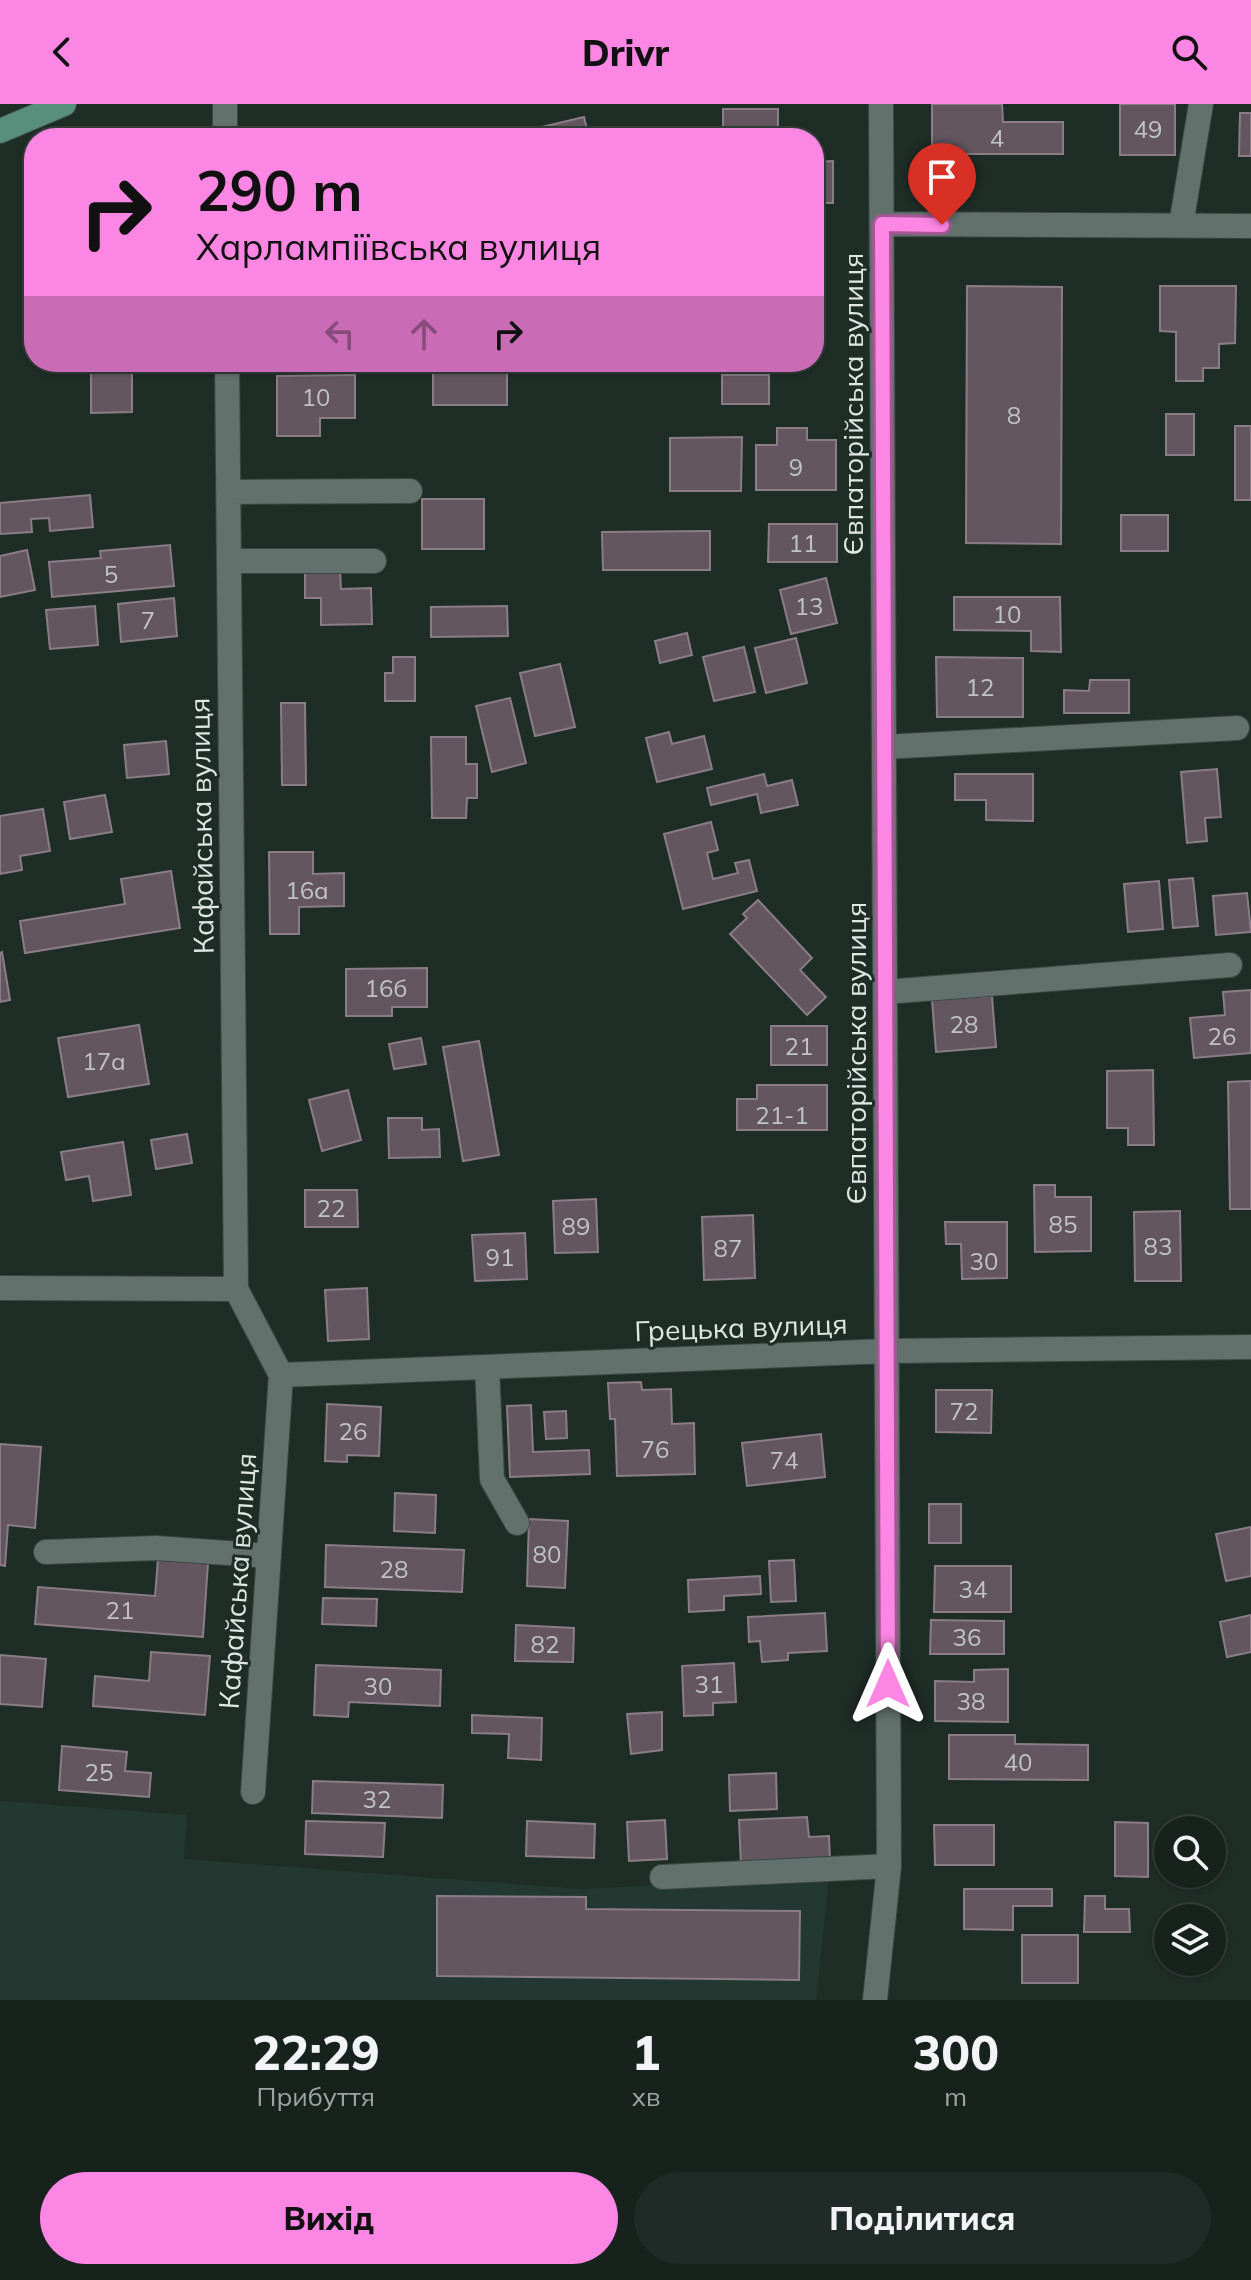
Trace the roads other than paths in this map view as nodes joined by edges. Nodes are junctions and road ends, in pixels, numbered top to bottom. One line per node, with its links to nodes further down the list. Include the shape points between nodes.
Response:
1 (64, 104): 6 (main road)
2 (225, 104): 5 (street)
3 (881, 104): 7 (street, Євпаторійська вулиця)
4 (1201, 104): 8 (street)
5 (225, 128)
6 (0, 131)
7 (882, 224): 8 (street); 16 (street, Євпаторійська вулиця)
8 (1181, 225): 9 (street)
9 (1251, 226)
10 (227, 372): 12 (street, Кафайська вулиця)
11 (410, 491): 12 (street)
12 (229, 492): 13 (street, Кафайська вулиця)
13 (229, 561): 14 (street); 20 (street, Кафайська вулиця)
14 (374, 561)
15 (1237, 728): 16 (street)
16 (884, 747): 18 (street, Євпаторійська вулиця)
17 (1230, 965): 18 (street)
18 (885, 992): 22 (street, Євпаторійська вулиця)
19 (0, 1288): 20 (street)
20 (236, 1289): 24 (street)
21 (1251, 1347): 22 (street, Грецька вулиця)
22 (887, 1351): 23 (street, Грецька вулиця); 29 (street, Євпаторійська вулиця)
23 (487, 1367): 24 (street, Грецька вулиця); 25 (street, via 492,1479)
24 (281, 1375): 27 (street, Кафайська вулиця)
25 (517, 1523)
26 (46, 1552): 27 (street, via 156,1548)
27 (269, 1556): 28 (street, Кафайська вулиця)
28 (253, 1792)
29 (889, 1866): 30 (street); 31 (street, Євпаторійська вулиця)
30 (662, 1877)
31 (875, 2000)

